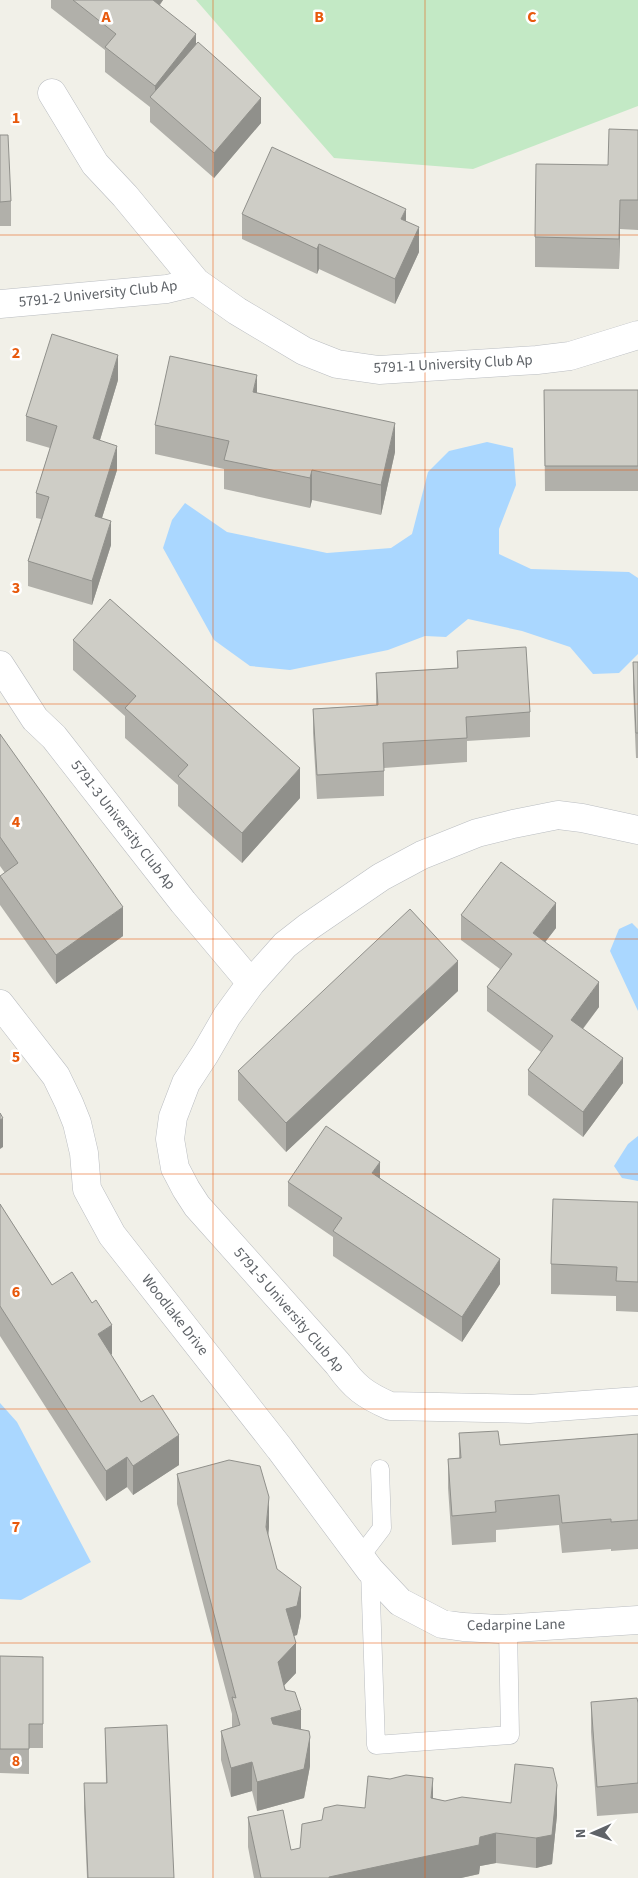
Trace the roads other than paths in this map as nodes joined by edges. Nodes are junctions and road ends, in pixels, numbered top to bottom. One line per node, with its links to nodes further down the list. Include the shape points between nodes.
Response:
1 (52, 94): 2 (street, 5791-1 University Club Ap, via 95,164)
2 (196, 282): 3 (street, 5791-2 University Club Ap, via 167,289); 4 (street, 5791-1 University Club Ap, via 304,352 336,364 379,370 570,356)
3 (0, 304)
4 (638, 336)
5 (0, 665): 7 (street, 5791-3 University Club Ap, via 35,719 54,737)
6 (638, 830): 7 (street, 5791-5 University Club Ap, via 558,816 477,833 381,876 286,945)
7 (251, 983): 9 (street, 5791-5 University Club Ap, via 186,1083 173,1117 170,1139 175,1168 197,1206 350,1381 371,1398 390,1406 530,1408)
8 (0, 1004): 11 (street, Woodlake Drive, via 56,1076 70,1103 84,1153 88,1188 112,1235)
9 (638, 1401)
10 (380, 1469): 11 (lane, via 382,1528)
11 (365, 1563): 12 (street, Woodlake Drive); 14 (lane, via 376,1744 510,1735)
12 (400, 1602): 14 (street, Cedarpine Lane, via 442,1624)
13 (638, 1620): 14 (street, Cedarpine Lane)
14 (508, 1628)

